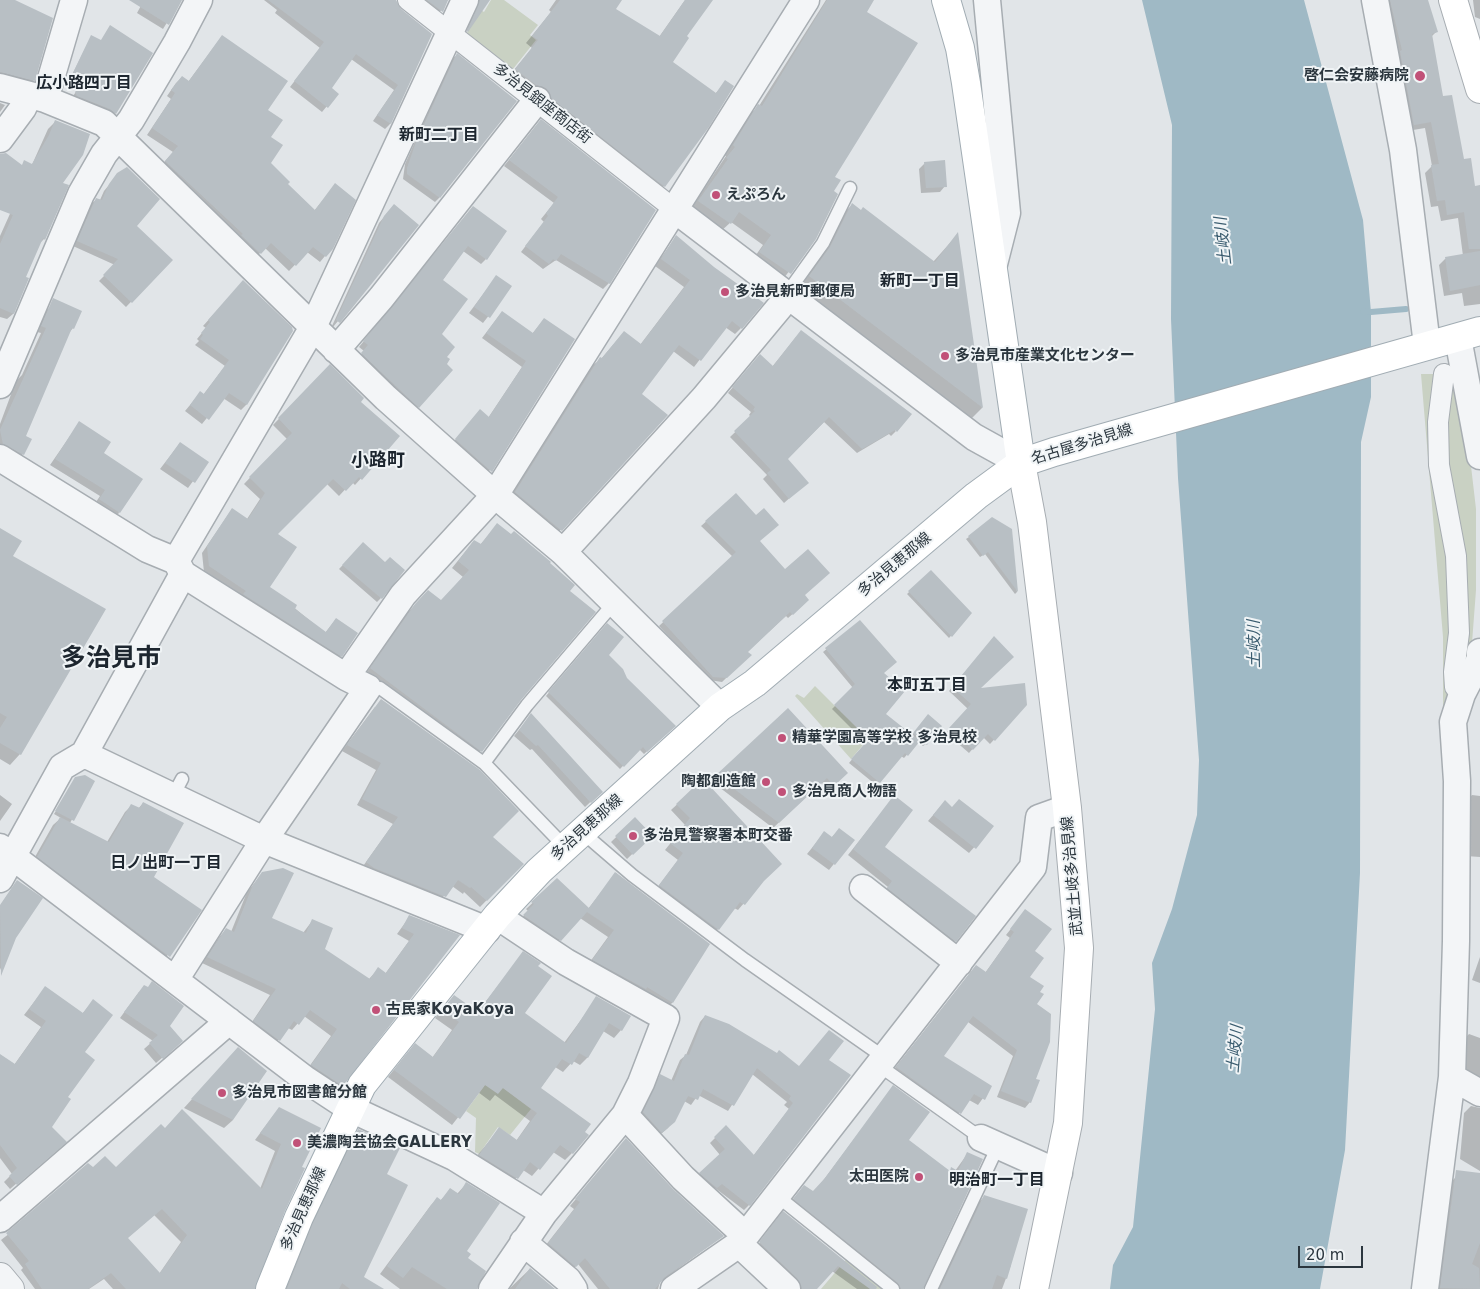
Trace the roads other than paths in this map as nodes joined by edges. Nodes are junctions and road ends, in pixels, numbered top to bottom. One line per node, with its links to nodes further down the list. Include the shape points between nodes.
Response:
1 (74, 0): 13 (street)
2 (199, 0): 15 (street, via 132,120)
3 (408, 0): 10 (street, 多治見銀座商店街)
4 (465, 0): 10 (street)
5 (806, 0): 18 (street)
6 (946, 0): 19 (main road, 名古屋多治見線, via 960,48)
7 (988, 0): 19 (street, via 1007,213)
8 (1375, 0): 23 (street, via 1403,150)
9 (1453, 0): 12 (main road)
10 (451, 33): 14 (street, 多治見銀座商店街); 21 (street)
11 (0, 87): 13 (street)
12 (1480, 89)
13 (37, 97): 15 (street, via 104,123); 16 (street, via 23,108)
14 (537, 100): 18 (street, 多治見銀座商店街); 24 (street)
15 (118, 136): 21 (street); 26 (street, via 81,194)
16 (0, 138)
17 (850, 188): 20 (lane, via 824,243)
18 (674, 209): 20 (street); 30 (street)
19 (994, 264): 29 (main road, 名古屋多治見線)
20 (786, 296): 29 (street, via 974,437); 31 (street, via 704,398)
21 (313, 327): 24 (street); 32 (street)
22 (1469, 334): 23 (main road, 名古屋多治見線); 27 (street)
23 (1427, 345): 29 (main road, 名古屋多治見線)
24 (336, 350): 30 (street)
25 (1444, 374): 36 (street, via 1438,422 1439,465 1456,556 1459,633 1454,672 1455,687)
26 (0, 385)
27 (1480, 456)
28 (0, 458): 32 (street)
29 (1020, 463): 37 (main road, 多治見恵那線, via 976,496 755,683); 41 (main road, 武並土岐多治見線, via 1032,522)
30 (495, 496): 31 (street); 35 (street, via 403,596)
31 (563, 552): 33 (street)
32 (180, 568): 35 (street, via 265,634); 38 (street)
33 (614, 603): 37 (street); 39 (lane, via 527,705)
34 (1480, 652): 36 (street)
35 (357, 682): 39 (lane, via 380,688); 42 (street)
36 (1462, 694): 40 (street, via 1453,722)
37 (720, 707): 43 (main road, 多治見恵那線)
38 (84, 754): 42 (street, via 178,788); 44 (street, via 62,767)
39 (484, 763): 43 (lane)
40 (1468, 783): 52 (street, via 1456,941)
41 (1067, 808): 48 (street, via 1040,818 1033,867); 57 (main road, 武並土岐多治見線, via 1079,948 1068,1123)
42 (264, 840): 47 (street); 49 (street)
43 (574, 840): 47 (main road, 多治見恵那線, via 539,871); 51 (lane, via 632,876)
44 (7, 852): 45 (street); 49 (street)
45 (0, 879)
46 (863, 888): 48 (street)
47 (492, 923): 54 (main road, 多治見恵那線, via 362,1085); 55 (street, via 666,1018)
48 (959, 963): 51 (street)
49 (175, 980): 50 (street)
50 (229, 1021): 54 (street); 60 (street)
51 (885, 1058): 56 (lane, via 884,1069); 58 (street)
52 (1452, 1077): 53 (street); 73 (street)
53 (1480, 1093)
54 (349, 1108): 59 (street, via 454,1157); 65 (main road, 多治見恵那線)
55 (625, 1115): 59 (street); 61 (street)
56 (990, 1141): 57 (street); 71 (lane)
57 (1059, 1173): 72 (main road, 武並土岐多治見線)
58 (776, 1194): 61 (street); 70 (lane)
59 (544, 1213): 62 (street)
60 (0, 1219)
61 (742, 1239): 68 (street); 69 (street)
62 (523, 1242): 66 (street); 67 (street, via 568,1280)
63 (0, 1277): 64 (street)
64 (10, 1289)
65 (270, 1289)
66 (492, 1289)
67 (574, 1289)
68 (674, 1289)
69 (787, 1289)
70 (894, 1289)
71 (931, 1289)
72 (1034, 1289)
73 (1424, 1289)

